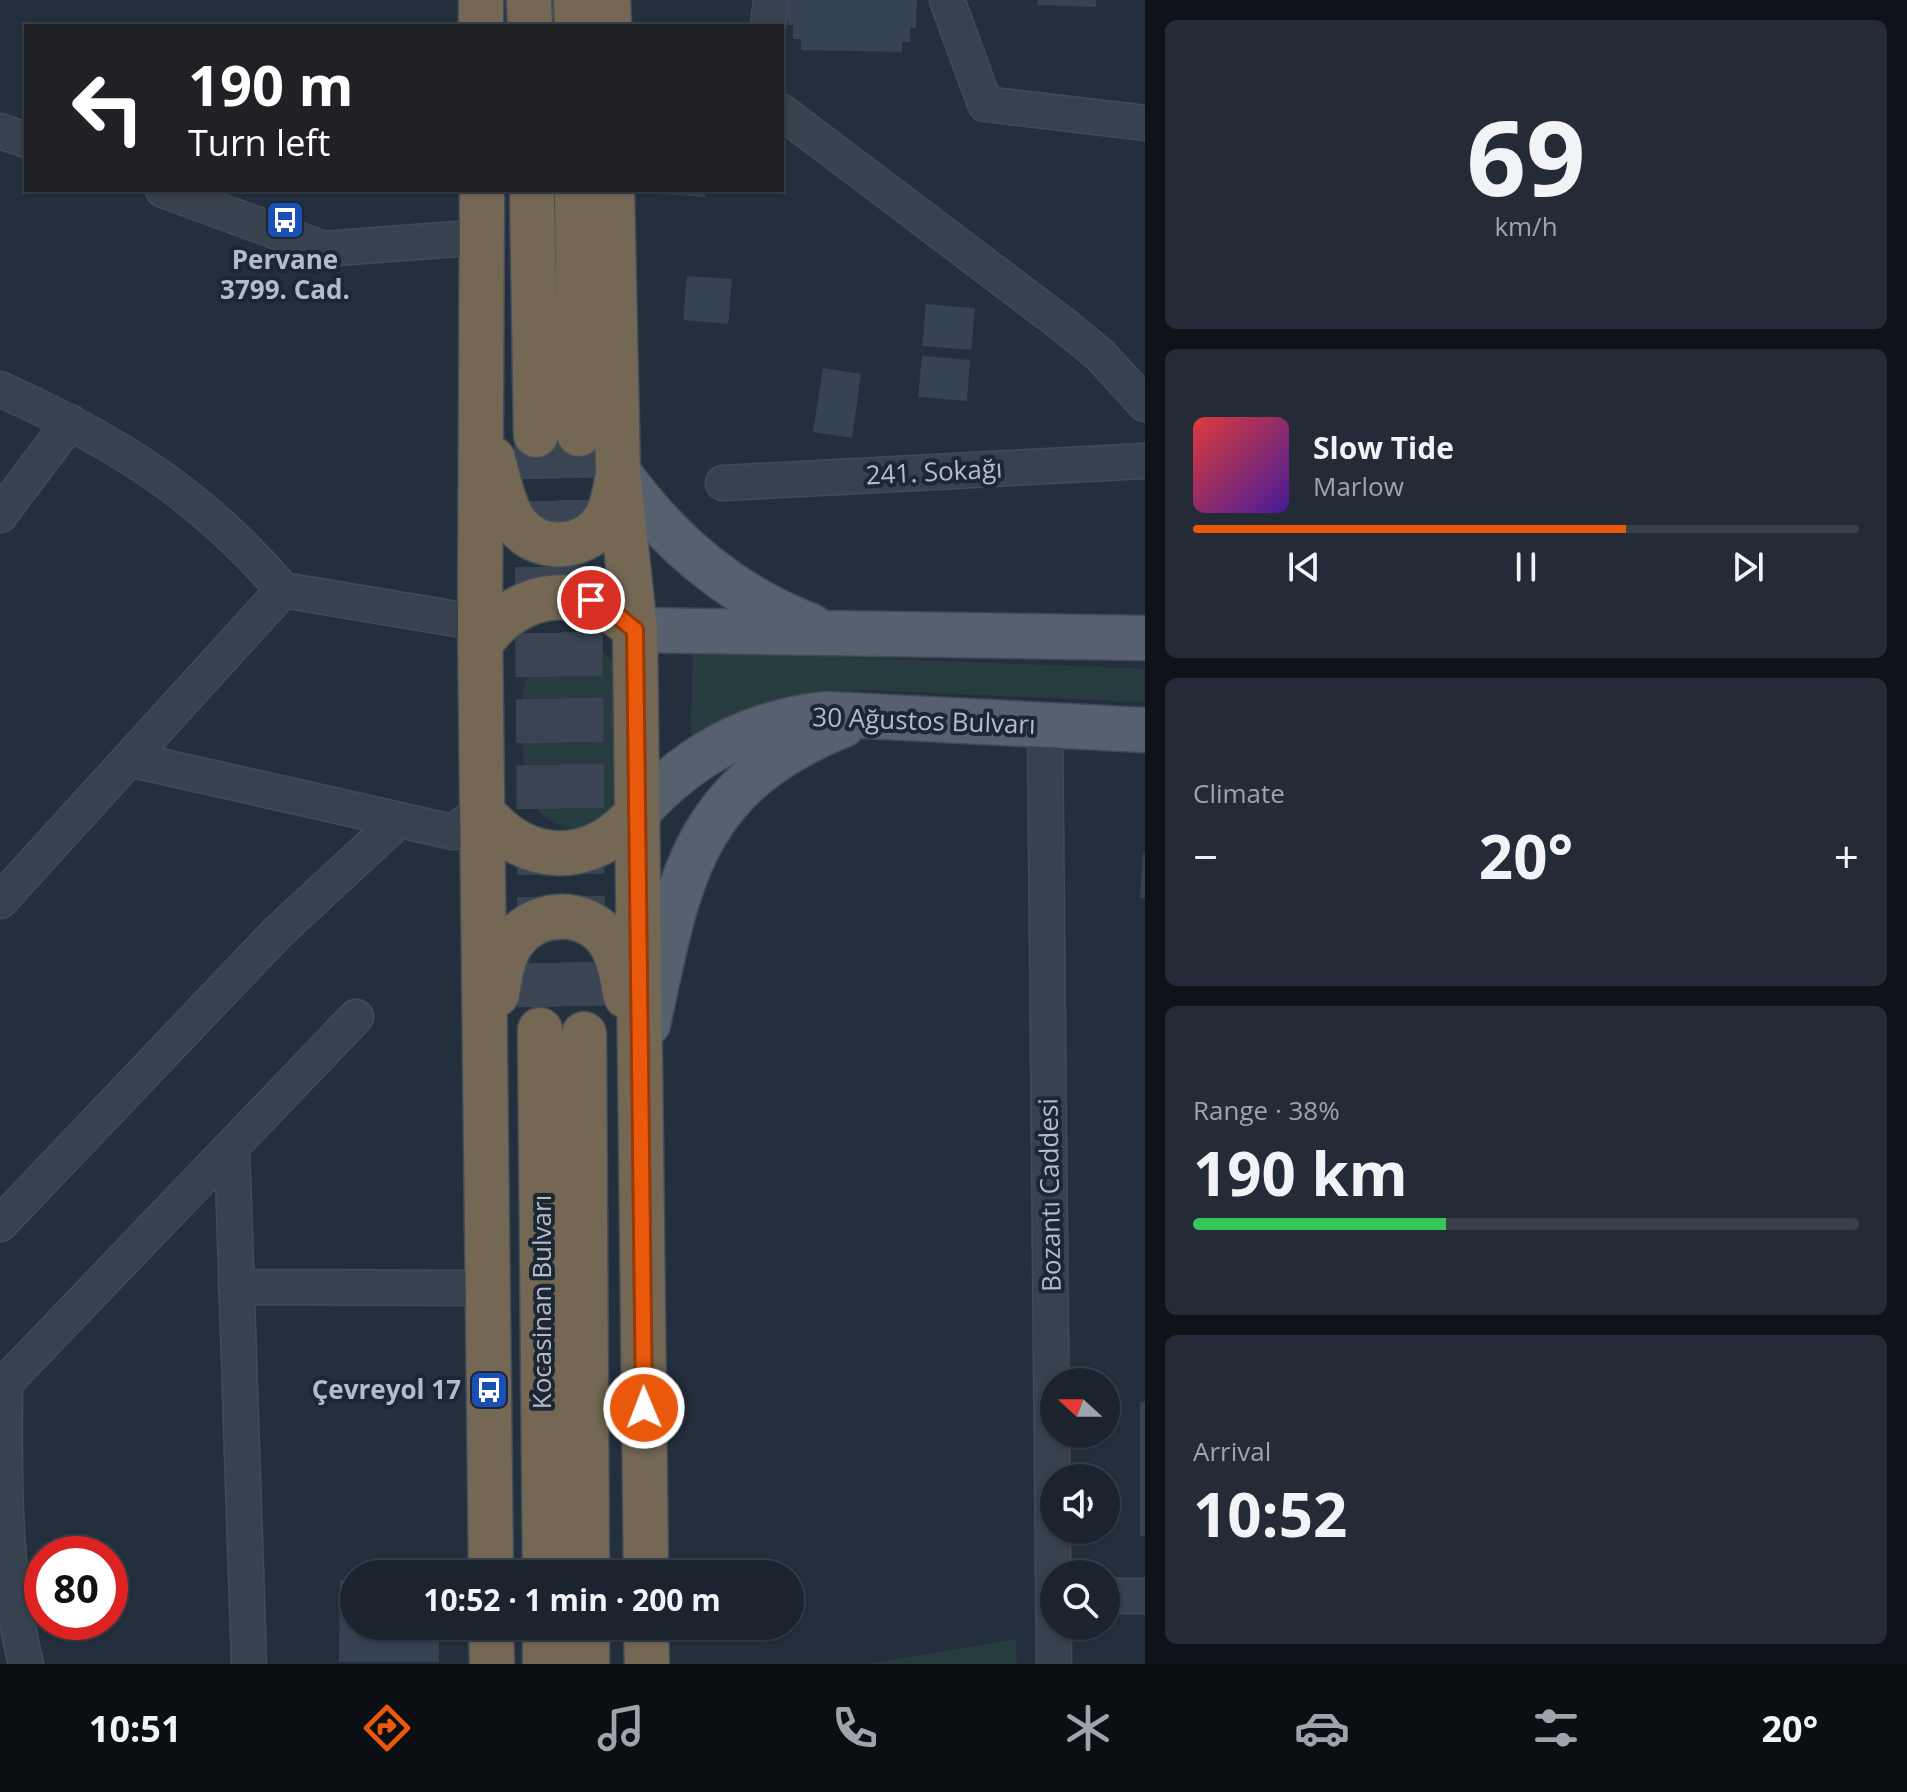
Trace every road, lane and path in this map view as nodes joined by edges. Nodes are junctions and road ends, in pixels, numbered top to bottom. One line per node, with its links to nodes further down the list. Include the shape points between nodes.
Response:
1 (481, 0): 7 (highway)
2 (529, 0): 8 (highway)
3 (576, 0): 9 (highway)
4 (608, 0): 10 (highway)
5 (771, 0): 11 (street)
6 (947, 0): 13 (street, via 985,104)
7 (481, 24)
8 (530, 24)
9 (577, 24)
10 (609, 24)
11 (768, 24)
12 (784, 114): 23 (street, via 1065,326)
13 (1145, 123)
14 (0, 131): 15 (street)
15 (24, 139)
16 (168, 192): 21 (street, via 324,249)
17 (482, 192): 21 (highway)
18 (532, 192): 27 (highway)
19 (577, 192): 26 (highway)
20 (612, 192): 29 (highway)
21 (482, 237): 24 (highway)
22 (0, 389): 25 (street)
23 (1145, 404)
24 (482, 419): 29 (highway, via 508,511 523,532 546,544 574,543 599,528 613,501); 35 (highway)
25 (70, 422): 31 (street); 32 (street, via 187,494 243,544)
26 (579, 434)
27 (536, 435)
28 (1145, 461): 30 (street, 241. Sokağı)
29 (618, 472): 33 (highway); 34 (main road, via 663,527 716,575 770,608)
30 (723, 483)
31 (0, 515)
32 (283, 590): 35 (street); 40 (street)
33 (635, 630): 34 (main road); 35 (highway, via 607,607 555,596 512,610); 42 (highway)
34 (828, 632): 36 (main road)
35 (480, 633): 41 (highway)
36 (1145, 638)
37 (872, 717): 38 (main road, 30 Ağustos Bulvarı); 42 (main road, 30 Ağustos Bulvarı, via 827,714 751,730 690,763); 49 (main road, via 789,750 744,784 710,822 674,905)
38 (1045, 726): 39 (main road, 30 Ağustos Bulvarı); 58 (street, Bozantı Caddesi)
39 (1145, 730)
40 (129, 759): 43 (street); 44 (street)
41 (482, 811): 42 (highway, via 516,841 559,854 595,847); 43 (street, via 453,832); 48 (highway)
42 (637, 813): 49 (highway)
43 (399, 820): 51 (street, via 277,933)
44 (0, 901)
45 (356, 1017): 50 (street)
46 (540, 1030): 55 (highway, Kocasinan Bulvarı)
47 (584, 1034): 56 (highway, Kocasinan Bulvarı)
48 (486, 1060): 49 (highway, via 508,948 530,925 559,916 587,922 610,941); 53 (highway)
49 (640, 1061): 57 (highway)
50 (232, 1147): 52 (street); 66 (street, via 5,1383 5,1532)
51 (0, 1224)
52 (236, 1287): 53 (street); 67 (street)
53 (488, 1288): 54 (highway)
54 (491, 1560)
55 (545, 1560)
56 (587, 1560)
57 (646, 1560)
58 (1054, 1560)
59 (1120, 1596): 60 (street)
60 (1145, 1596)
61 (491, 1640): 68 (highway)
62 (545, 1640): 69 (highway)
63 (587, 1640): 70 (highway)
64 (646, 1640): 71 (highway)
65 (1054, 1640): 72 (street, Bozantı Caddesi)
66 (26, 1664)
67 (249, 1664)
68 (492, 1664)
69 (545, 1664)
70 (587, 1664)
71 (647, 1664)
72 (1054, 1664)

